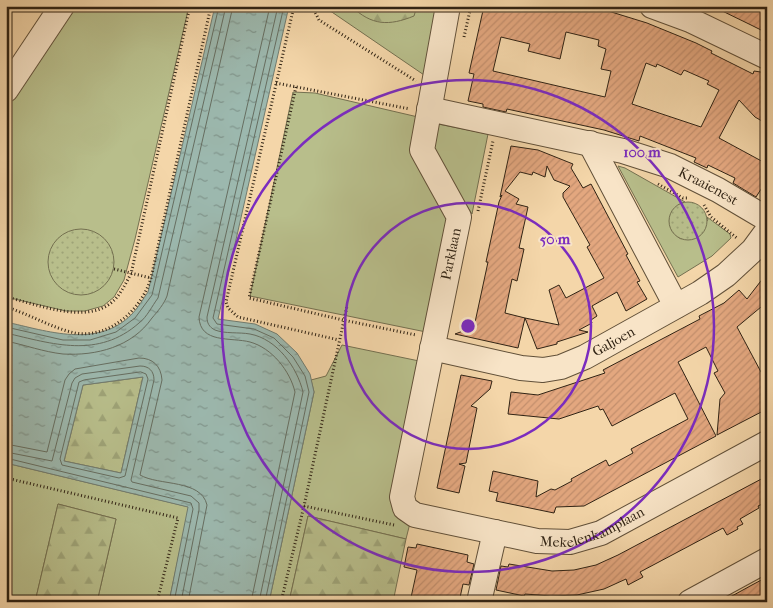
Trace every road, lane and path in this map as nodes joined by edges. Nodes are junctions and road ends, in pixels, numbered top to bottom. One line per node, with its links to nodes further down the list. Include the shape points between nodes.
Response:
1 (62, 6): 9 (street)
2 (190, 6): 22 (path)
3 (211, 6): 23 (path)
4 (294, 6): 10 (path)
5 (314, 6): 12 (path, via 319,20)
6 (448, 6): 12 (street, Parklaan)
7 (652, 6): 8 (street, via 690,20)
8 (767, 57)
9 (10, 77)
10 (276, 83): 11 (path); 29 (path, via 226,302 238,317)
11 (296, 87): 12 (path); 28 (path, via 249,298)
12 (430, 105): 13 (street, Kraaienest); 30 (street, Parklaan, via 422,150 459,217)
13 (590, 143): 17 (street, Kraaienest, via 670,166); 26 (street)
14 (651, 181): 15 (path, via 683,198)
15 (695, 198)
16 (700, 201): 20 (path, via 710,217)
17 (760, 215): 20 (path)
18 (767, 231): 20 (street, Galjoen)
19 (730, 243): 20 (path)
20 (752, 249): 26 (street, Galjoen, via 726,275)
21 (114, 269): 22 (path)
22 (131, 274): 23 (path); 24 (path, via 122,292 112,302 85,313)
23 (151, 278): 27 (path, via 145,295 127,316 112,327 93,332 72,332)
24 (6, 296)
25 (347, 306): 28 (path)
26 (676, 306): 30 (street, Galjoen, via 585,357 543,370 521,368)
27 (6, 307)
28 (343, 320): 29 (path); 30 (path)
29 (339, 340): 37 (path)
30 (433, 343): 33 (street, Parklaan, via 402,497)
31 (767, 443): 34 (street, Mekelenkamplaan, via 601,532 570,542 537,541)
32 (6, 478): 36 (path, via 178,518)
33 (405, 508): 34 (street, Mekelenkamplaan, via 414,515)
34 (495, 532): 38 (street)
35 (767, 560): 39 (street)
36 (157, 602)
37 (281, 602)
38 (479, 602)
39 (690, 602)

